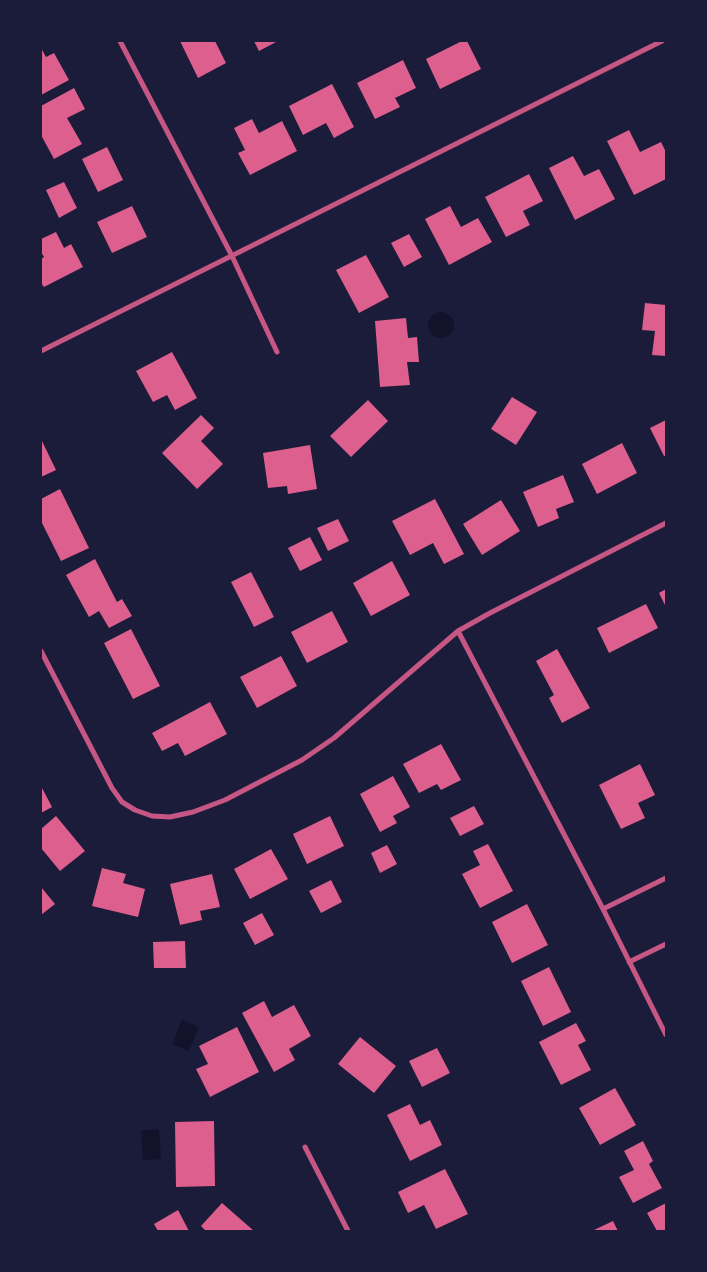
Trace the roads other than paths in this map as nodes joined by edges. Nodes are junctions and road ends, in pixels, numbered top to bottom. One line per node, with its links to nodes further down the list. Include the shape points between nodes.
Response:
1 (120, 41): 3 (street)
2 (662, 41): 3 (street)
3 (232, 256): 4 (street); 5 (street)
4 (41, 351)
5 (277, 352)
6 (666, 523): 7 (street)
7 (458, 631): 8 (street, via 334,738 302,760 225,800 170,817 152,816 122,802); 10 (street)
8 (41, 651)
9 (666, 878): 10 (street)
10 (602, 909): 12 (street)
11 (666, 944): 12 (street)
12 (629, 962): 13 (street)
13 (666, 1035)
14 (305, 1147): 15 (street)
15 (348, 1231)

